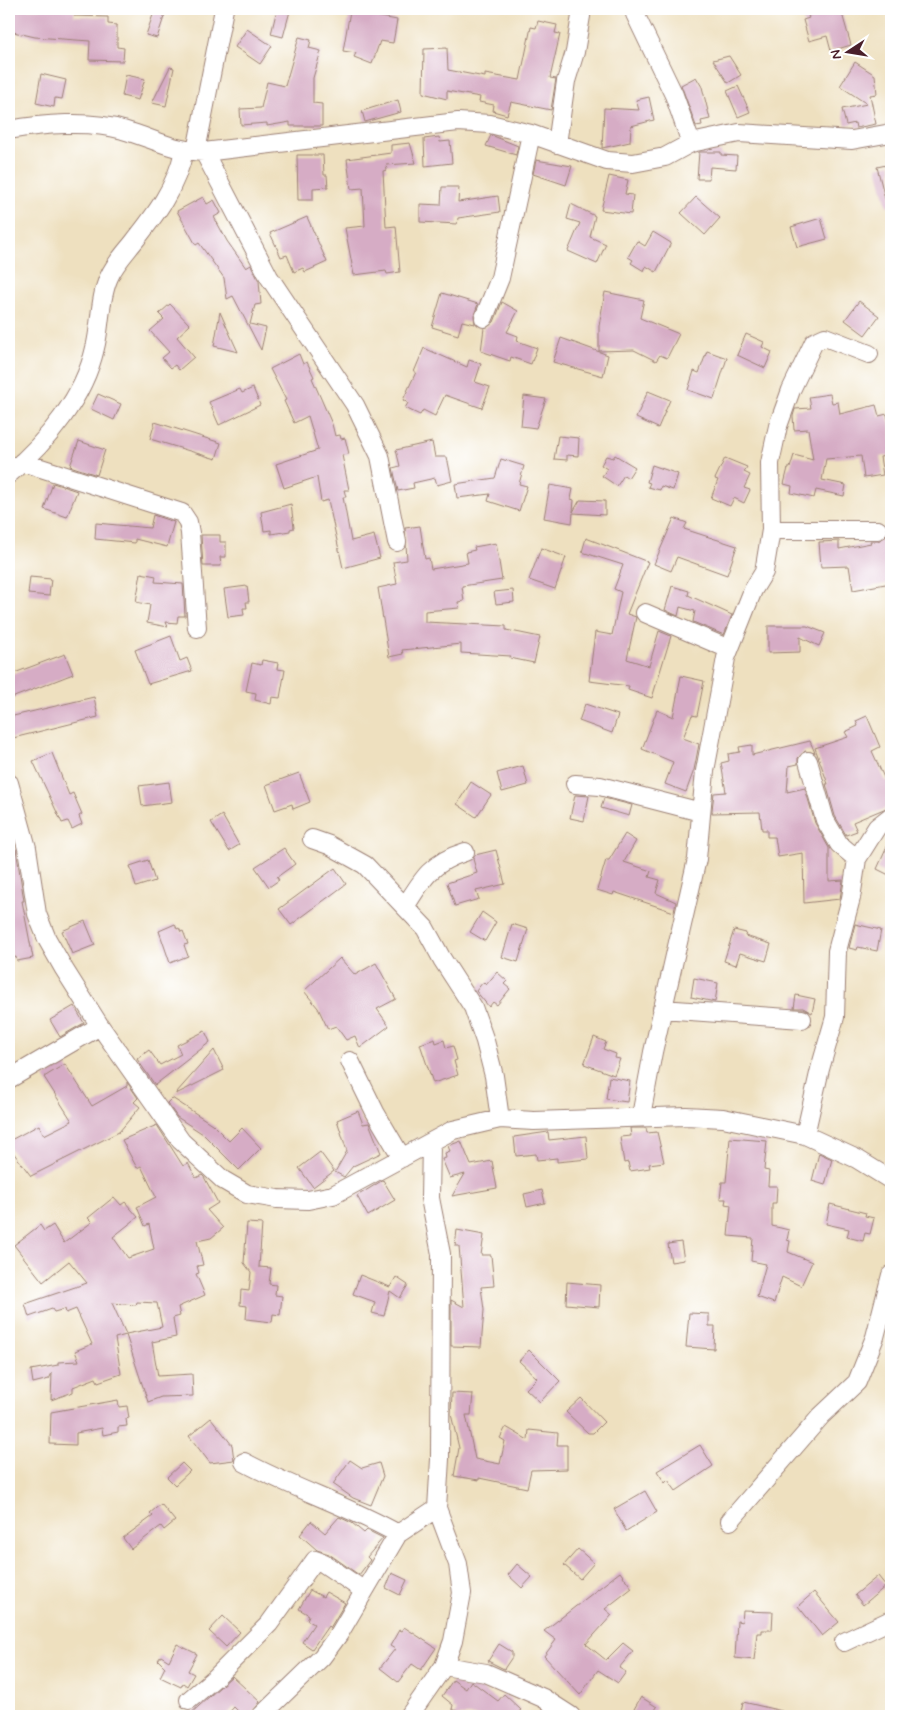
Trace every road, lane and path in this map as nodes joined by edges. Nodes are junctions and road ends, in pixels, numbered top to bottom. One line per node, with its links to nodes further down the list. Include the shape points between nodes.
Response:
1 (224, 9): 9 (street)
2 (635, 14): 7 (street, via 674,95)
3 (581, 16): 8 (street, via 566,81)
4 (9, 130): 9 (street, via 41,124 121,129)
5 (891, 133): 7 (street, via 852,140 739,133)
6 (531, 134): 8 (street); 9 (street, via 490,124 458,122); 10 (street, via 500,278)
7 (691, 143): 8 (street, via 665,157 632,163 607,162)
8 (557, 144)
9 (195, 151): 12 (street, via 156,213 109,277 89,370 64,414); 16 (street, via 270,277 355,405 380,456)
10 (484, 318)
11 (869, 354): 14 (street, via 825,336 814,342 778,426 770,463)
12 (22, 462): 13 (street); 18 (street, via 182,512 190,533)
13 (9, 474)
14 (771, 530): 15 (street); 19 (street, via 764,572 753,590)
15 (878, 530)
16 (397, 542)
17 (645, 613): 19 (street)
18 (197, 628)
19 (729, 649): 23 (street, via 706,762)
20 (808, 761): 27 (street, via 825,820 839,844)
21 (9, 783): 31 (street, via 27,848 37,914 51,946)
22 (575, 784): 23 (street, via 600,786)
23 (701, 812): 29 (street, via 697,859)
24 (891, 816): 27 (street, via 877,827)
25 (312, 839): 28 (street, via 365,865)
26 (465, 852): 28 (street, via 431,868)
27 (857, 859): 36 (street, via 851,898 837,950 835,1017)
28 (405, 907): 35 (street, via 425,928 473,1006 494,1076)
29 (662, 1009): 30 (street); 34 (street)
30 (802, 1019)
31 (100, 1026): 33 (street); 38 (street, via 181,1141 224,1180 247,1194 308,1200 333,1195)
32 (350, 1061): 38 (street)
33 (9, 1079)
34 (641, 1116): 35 (street, via 534,1121); 36 (street, via 724,1118)
35 (500, 1119): 37 (street, via 453,1130)
36 (805, 1135): 39 (street)
37 (431, 1143): 38 (street); 42 (street, via 430,1198 441,1254)
38 (402, 1158)
39 (891, 1180)
40 (891, 1275): 43 (street, via 875,1337 857,1382 822,1416)
41 (244, 1462): 44 (street, via 283,1483 370,1518)
42 (437, 1508): 44 (street); 48 (street, via 458,1564 462,1593 453,1641)
43 (730, 1521)
44 (398, 1534): 45 (street)
45 (363, 1590): 49 (street, via 315,1560 269,1624); 50 (street, via 322,1657)
46 (891, 1620): 47 (street)
47 (844, 1642)
48 (444, 1666): 51 (street); 52 (street, via 486,1673 543,1698)
49 (189, 1700)
50 (263, 1715)
51 (409, 1716)
52 (571, 1716)

